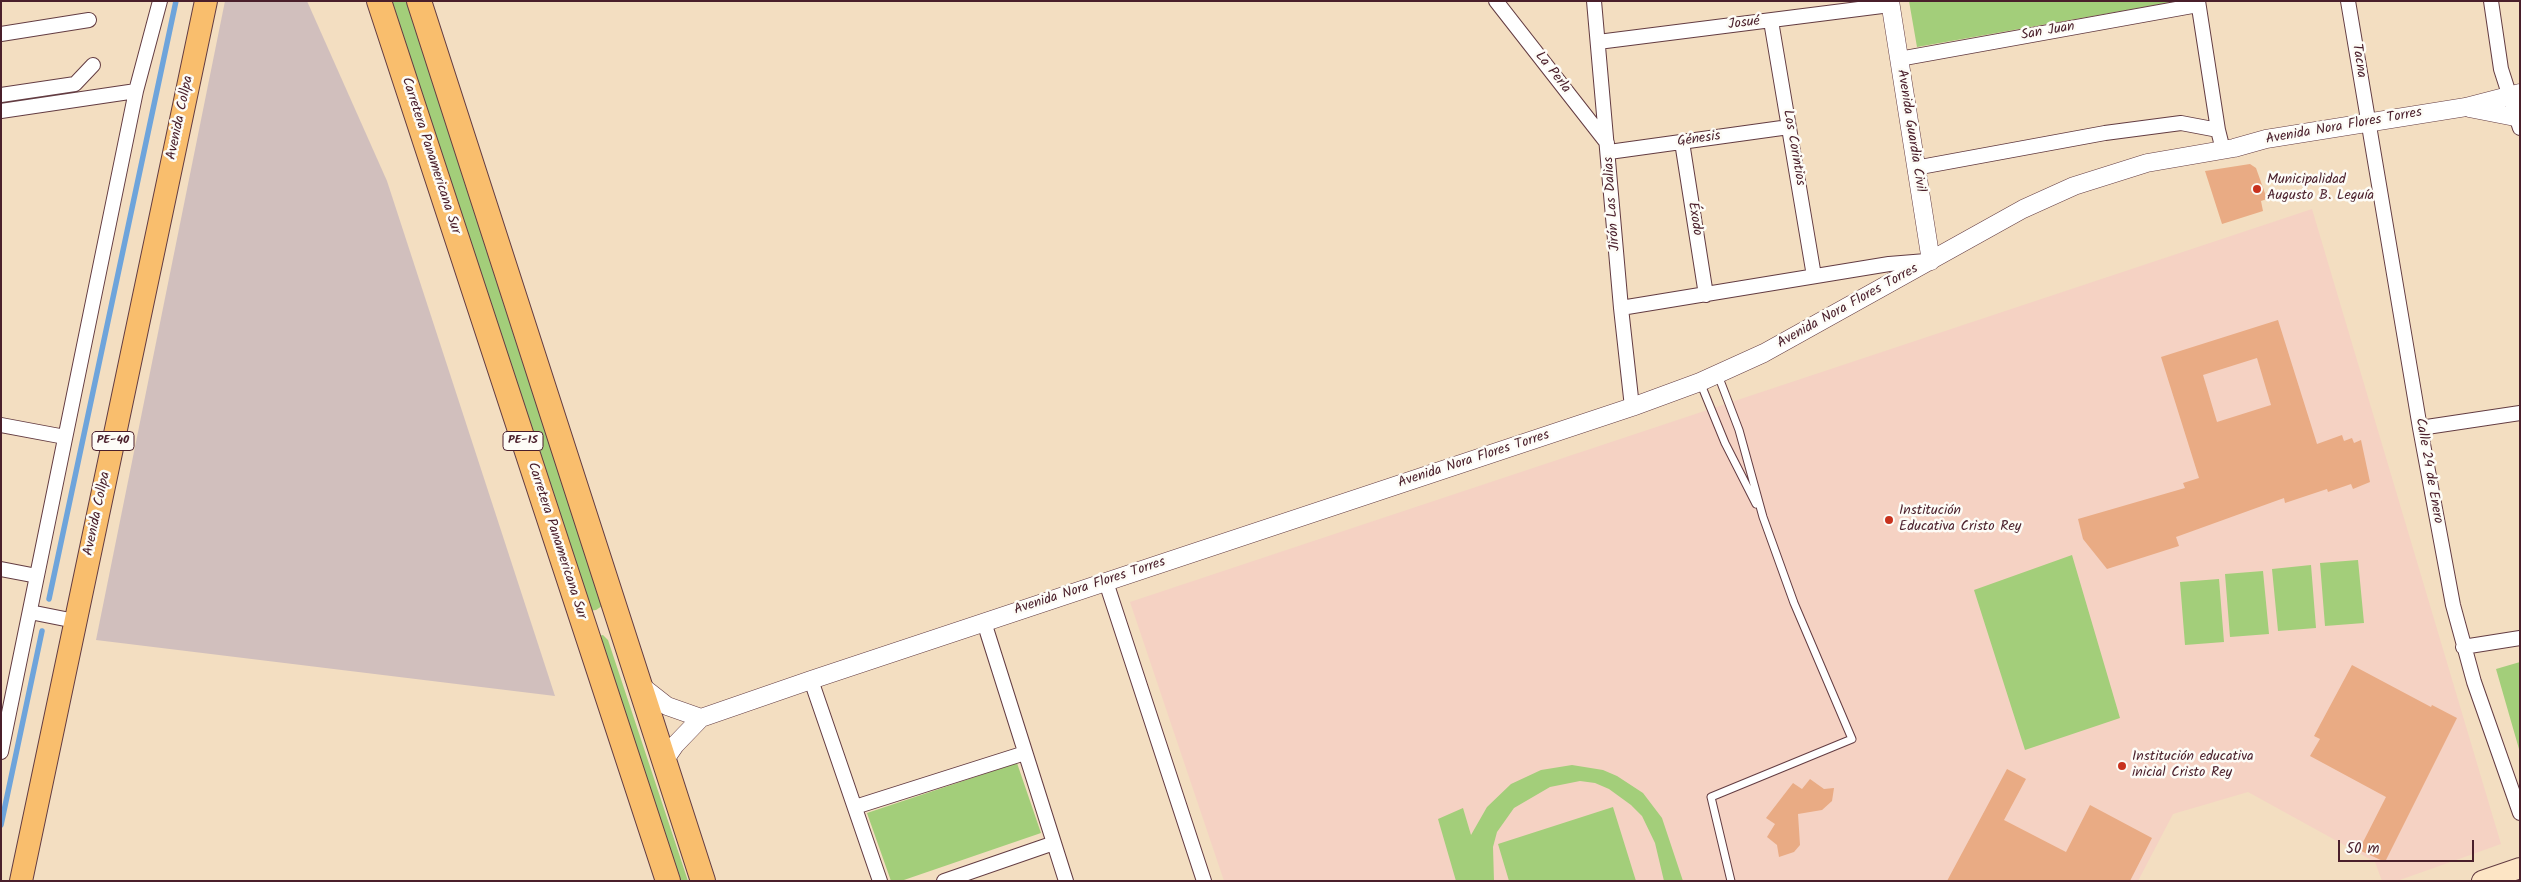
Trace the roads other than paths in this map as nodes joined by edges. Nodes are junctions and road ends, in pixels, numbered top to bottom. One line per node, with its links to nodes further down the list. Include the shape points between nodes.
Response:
1 (160, 1): 17 (street)
2 (206, 1): 47 (main road, Avenida Collpa / PE-40)
3 (379, 1): 49 (highway, Carretera Panamericana Sur / PE-1S)
4 (419, 1): 46 (highway, PE-1S)
5 (1496, 1): 27 (street, La Perla)
6 (1594, 1): 14 (street, Jirón Las Dalias)
7 (2348, 1): 22 (street, Tacna)
8 (2492, 1): 18 (street, via 2501,69)
9 (1890, 3): 12 (street, Josué); 15 (street, Avenida Guardia Civil)
10 (2198, 3): 15 (street, San Juan); 25 (street)
11 (89, 20): 13 (street)
12 (1771, 20): 14 (street, Josué); 24 (street, Los Corintios)
13 (1, 34)
14 (1598, 42): 27 (street, Jirón Las Dalias)
15 (1899, 59): 29 (street, Avenida Guardia Civil)
16 (93, 65): 19 (street, via 76,84)
17 (136, 91): 21 (street); 40 (street)
18 (2515, 94): 20 (street, Avenida Nora Flores Torres); 23 (street)
19 (1, 96)
20 (2466, 107): 22 (street, Avenida Nora Flores Torres); 23 (street, Avenida Nora Flores Torres)
21 (1, 111)
22 (2368, 121): 28 (street, Avenida Nora Flores Torres); 39 (street, Calle 24 de Enero)
23 (2519, 121)
24 (1789, 127): 26 (street, Génesis); 31 (street, Los Corintios)
25 (2218, 130): 28 (street); 29 (street, via 2173,124 2105,133)
26 (1682, 142): 27 (street, Génesis); 32 (street, Éxodo)
27 (1608, 148): 33 (street, Jirón Las Dalias)
28 (2223, 150): 30 (street, Avenida Nora Flores Torres, via 2146,163 2074,186 2023,209)
29 (1915, 168): 30 (street, Avenida Guardia Civil)
30 (1932, 261): 31 (street); 34 (street, Avenida Nora Flores Torres)
31 (1814, 276): 32 (street)
32 (1706, 295): 33 (street)
33 (1620, 308): 36 (street, Jirón Las Dalias)
34 (1718, 374): 35 (street, Avenida Nora Flores Torres); 41 (lane, via 1739,430)
35 (1700, 382): 36 (street, Avenida Nora Flores Torres); 41 (lane, via 1725,443)
36 (1632, 407): 44 (street, Avenida Nora Flores Torres)
37 (2520, 413): 39 (street)
38 (1, 425): 40 (street)
39 (2420, 428): 51 (street, Calle 24 de Enero)
40 (65, 437): 43 (street)
41 (1763, 517): 69 (lane, via 1794,602 1852,739 1711,797)
42 (1, 570): 43 (street)
43 (37, 576): 45 (street)
44 (1106, 582): 48 (street, Avenida Nora Flores Torres); 68 (street)
45 (30, 612): 47 (street); 55 (street)
46 (618, 617): 49 (highway); 53 (highway, PE-1S)
47 (75, 621): 63 (main road, Avenida Collpa / PE-40)
48 (984, 622): 52 (street, Avenida Nora Flores Torres); 56 (street)
49 (584, 627): 62 (highway, Carretera Panamericana Sur / PE-1S)
50 (2520, 638): 51 (street)
51 (2463, 647): 59 (street, Calle 24 de Enero)
52 (811, 680): 54 (street, Avenida Nora Flores Torres); 58 (street)
53 (639, 684): 54 (street, via 667,706); 57 (highway, PE-1S)
54 (701, 718): 57 (street, Avenida Nora Flores Torres)
55 (1, 752)
56 (1025, 753): 58 (street); 60 (street)
57 (664, 761): 64 (highway, PE-1S)
58 (855, 807): 65 (street)
59 (2520, 813)
60 (1054, 843): 66 (street); 67 (street)
61 (2520, 868): 70 (main road)
62 (665, 880)
63 (21, 881)
64 (704, 881)
65 (880, 881)
66 (944, 881)
67 (1066, 881)
68 (1204, 881)
69 (1732, 881)
70 (2482, 881)

